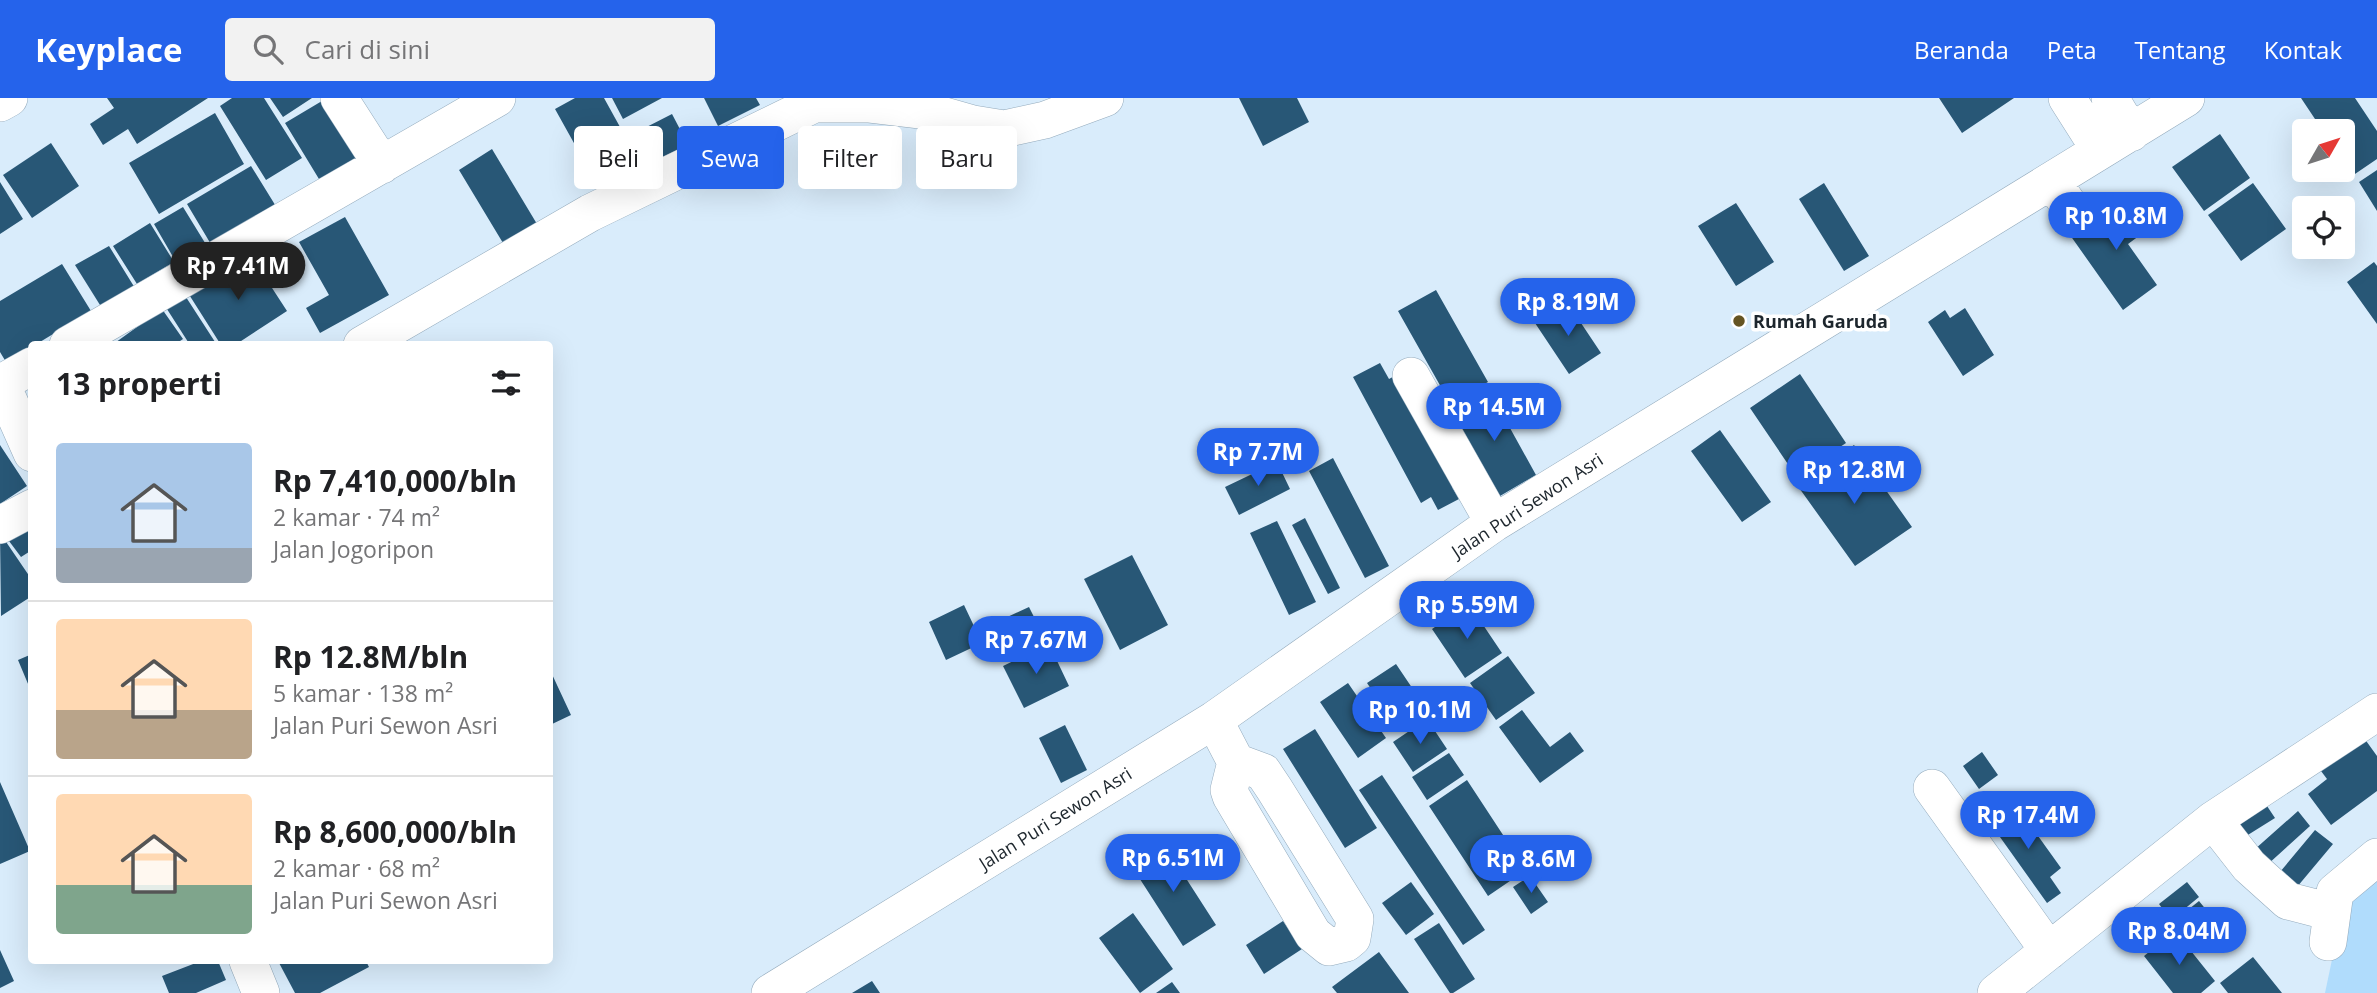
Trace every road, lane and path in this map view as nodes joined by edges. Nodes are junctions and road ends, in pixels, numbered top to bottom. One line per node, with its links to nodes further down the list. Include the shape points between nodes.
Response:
1 (9, 98): 9 (street)
2 (339, 98): 11 (street)
3 (498, 98): 11 (street)
4 (1105, 98): 8 (street, via 1004,129 928,111)
5 (2067, 98): 10 (street)
6 (2109, 98): 10 (street)
7 (2186, 98): 10 (street, Jalan Puri Sewon Asri)
8 (813, 101): 15 (street, via 590,213)
9 (0, 103)
10 (2116, 141): 12 (street, Jalan Puri Sewon Asri)
11 (382, 165): 14 (street)
12 (2052, 181): 13 (street); 20 (street, Jalan Puri Sewon Asri)
13 (2077, 217)
14 (75, 341)
15 (369, 341)
16 (1411, 376): 20 (street)
17 (11, 377): 18 (street)
18 (28, 439)
19 (28, 510): 21 (street)
20 (1494, 523): 23 (street, Jalan Puri Sewon Asri)
21 (0, 525)
22 (2377, 712): 26 (street)
23 (1214, 720): 24 (street); 33 (street, Jalan Puri Sewon Asri)
24 (1236, 762): 28 (street, via 1263,772); 29 (street, via 1229,790)
25 (1932, 788): 30 (street)
26 (2213, 820): 27 (street, via 2267,884 2288,901 2324,918 2335,892); 30 (street)
27 (2377, 857)
28 (1322, 866): 29 (street); 29 (street, via 1355,919 1352,938 1346,943 1329,947 1321,942)
29 (1287, 891)
30 (2049, 951): 34 (street)
31 (249, 964): 32 (street)
32 (261, 993)
33 (770, 993)
34 (1996, 993)

